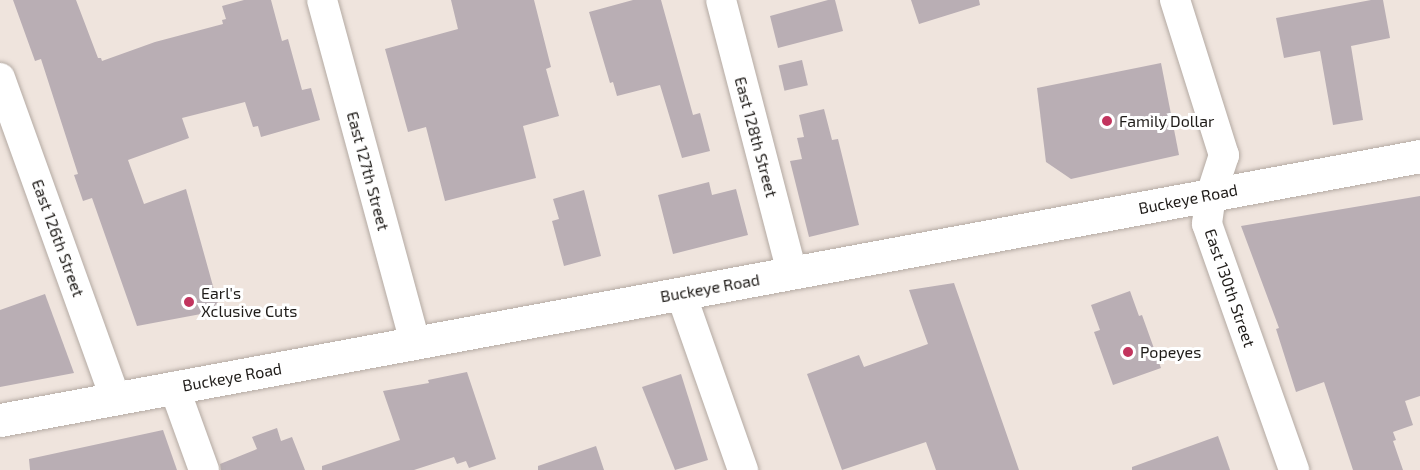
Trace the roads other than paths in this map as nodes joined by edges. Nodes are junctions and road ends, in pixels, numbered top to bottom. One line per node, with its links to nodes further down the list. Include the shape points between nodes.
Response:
1 (322, 0): 9 (street, East 127th Street)
2 (721, 0): 7 (street, East 128th Street)
3 (1175, 0): 6 (street, East 130th Street, via 1224,155)
4 (0, 78): 11 (street, East 126th Street)
5 (1420, 156): 6 (street, Buckeye Road)
6 (1211, 195): 7 (street, Buckeye Road); 15 (street, East 130th Street, via 1207,224)
7 (792, 273): 8 (street, Buckeye Road)
8 (681, 294): 9 (street, Buckeye Road); 14 (street)
9 (415, 343): 10 (street, Buckeye Road)
10 (174, 387): 11 (street, Buckeye Road); 13 (street)
11 (115, 398): 12 (street, Buckeye Road)
12 (0, 420)
13 (204, 470)
14 (743, 470)
15 (1294, 470)

